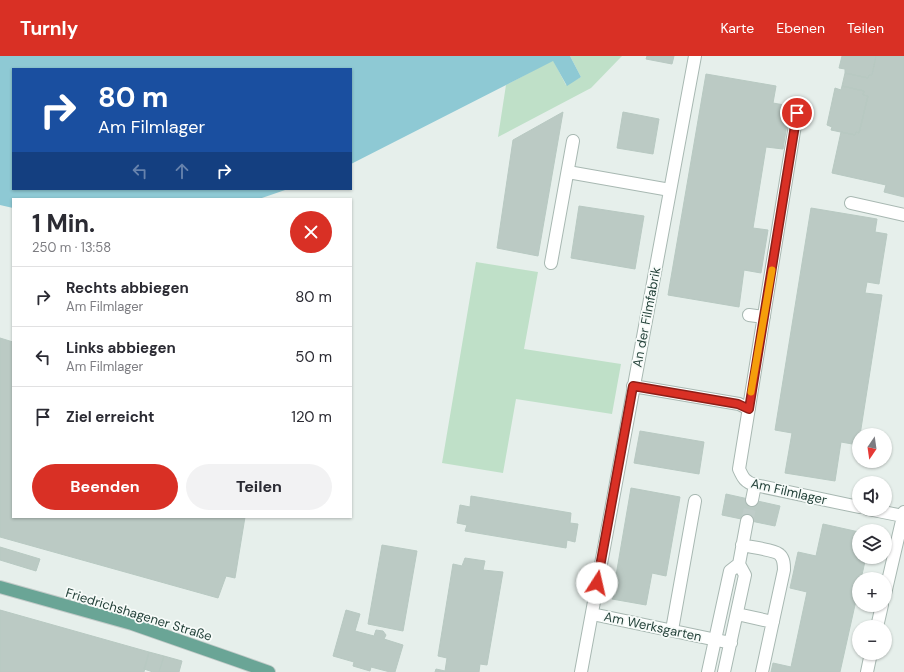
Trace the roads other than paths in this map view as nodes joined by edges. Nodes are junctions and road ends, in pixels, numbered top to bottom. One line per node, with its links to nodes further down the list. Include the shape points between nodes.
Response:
1 (695, 56): 5 (street, An der Filmfabrik)
2 (797, 113): 10 (street, Am Filmlager)
3 (573, 141): 4 (street)
4 (568, 172): 5 (street); 8 (street)
5 (670, 190): 11 (street, An der Filmfabrik)
6 (851, 203): 7 (street)
7 (904, 216)
8 (551, 263)
9 (749, 315): 10 (street)
10 (764, 317): 12 (street, Am Filmlager)
11 (633, 386): 12 (street, via 738,404); 24 (street, An der Filmfabrik)
12 (749, 409): 13 (street, Am Filmlager, via 739,469 744,479)
13 (755, 485): 14 (street); 16 (street, Am Filmlager)
14 (752, 500)
15 (695, 501): 27 (street)
16 (852, 506)
17 (892, 512): 18 (street)
18 (904, 514): 22 (street)
19 (747, 521): 20 (street, Am Werksgarten)
20 (742, 545): 21 (street, Am Werksgarten); 26 (street, via 774,551 780,554 784,562)
21 (739, 564): 25 (street, Am Werksgarten, via 745,575); 28 (street, Am Werksgarten, via 730,571)
22 (890, 572)
23 (0, 587): 31 (main road, Friedrichshagener Straße, via 132,624)
24 (592, 614): 27 (street, Am Werksgarten); 32 (street, An der Filmfabrik)
25 (737, 614): 26 (street); 29 (street, Am Werksgarten)
26 (773, 622): 35 (street)
27 (672, 630): 28 (street, Am Werksgarten)
28 (715, 639): 29 (street, Am Werksgarten); 33 (street, Am Werksgarten)
29 (731, 642): 34 (street, Am Werksgarten)
30 (870, 660): 36 (street)
31 (269, 672)
32 (581, 672)
33 (708, 672)
34 (724, 672)
35 (762, 672)
36 (867, 672)

